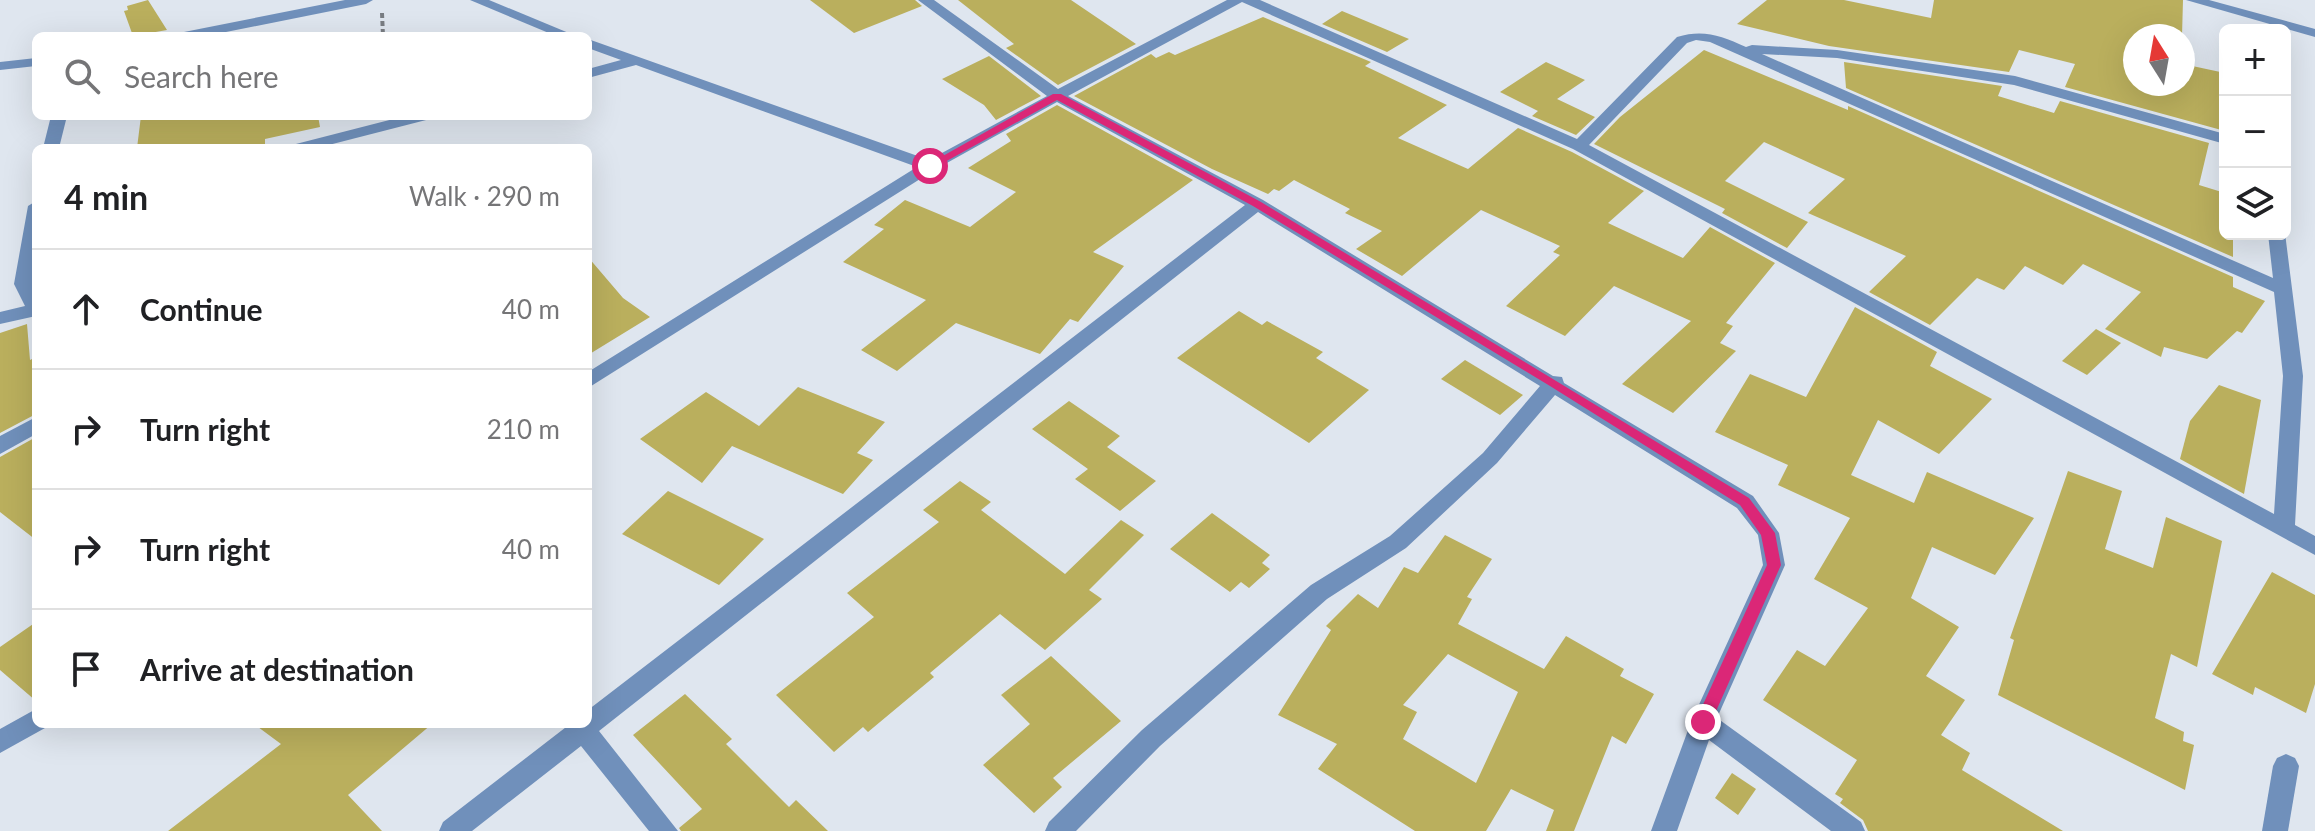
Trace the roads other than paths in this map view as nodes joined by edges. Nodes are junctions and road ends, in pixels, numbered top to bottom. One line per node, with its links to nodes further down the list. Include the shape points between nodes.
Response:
1 (366, 0): 8 (street)
2 (477, 0): 11 (street)
3 (925, 0): 19 (street)
4 (1237, 0): 19 (street)
5 (1248, 0): 25 (street)
6 (2193, 0): 9 (street)
7 (2255, 0): 9 (street)
8 (310, 5): 10 (street)
9 (2256, 23): 12 (street)
10 (200, 32)
11 (559, 32)
12 (2315, 33)
13 (592, 45): 15 (street)
14 (1736, 48): 22 (street, via 1837,54 2015,81); 25 (street, via 1713,38 1682,40); 30 (street)
15 (634, 61): 18 (street); 26 (street)
16 (32, 62): 17 (street)
17 (0, 66)
18 (592, 73)
19 (1057, 96): 26 (street); 27 (street)
20 (58, 120): 23 (street)
21 (408, 120): 24 (street)
22 (2219, 137)
23 (52, 144)
24 (314, 144)
25 (1579, 146): 38 (street)
26 (930, 166): 34 (street)
27 (1257, 204): 35 (street); 42 (street)
28 (32, 229): 31 (street, via 23,284)
29 (2278, 240): 30 (street)
30 (2283, 289): 38 (street, via 2293,376)
31 (32, 301)
32 (32, 310): 33 (street)
33 (0, 318)
34 (592, 378)
35 (1555, 382): 41 (street, via 1745,502 1768,533 1774,565); 49 (street, via 1490,458 1398,542 1319,592 1151,738)
36 (32, 426): 37 (street)
37 (0, 446)
38 (2284, 530): 39 (street)
39 (2315, 546)
40 (32, 722): 45 (street)
41 (1703, 722): 50 (street); 51 (street)
42 (592, 723)
43 (586, 728): 44 (street)
44 (583, 730): 47 (street); 48 (street)
45 (0, 742)
46 (2286, 766): 52 (street)
47 (452, 831)
48 (665, 831)
49 (1058, 831)
50 (1664, 831)
51 (1852, 831)
52 (2275, 831)

